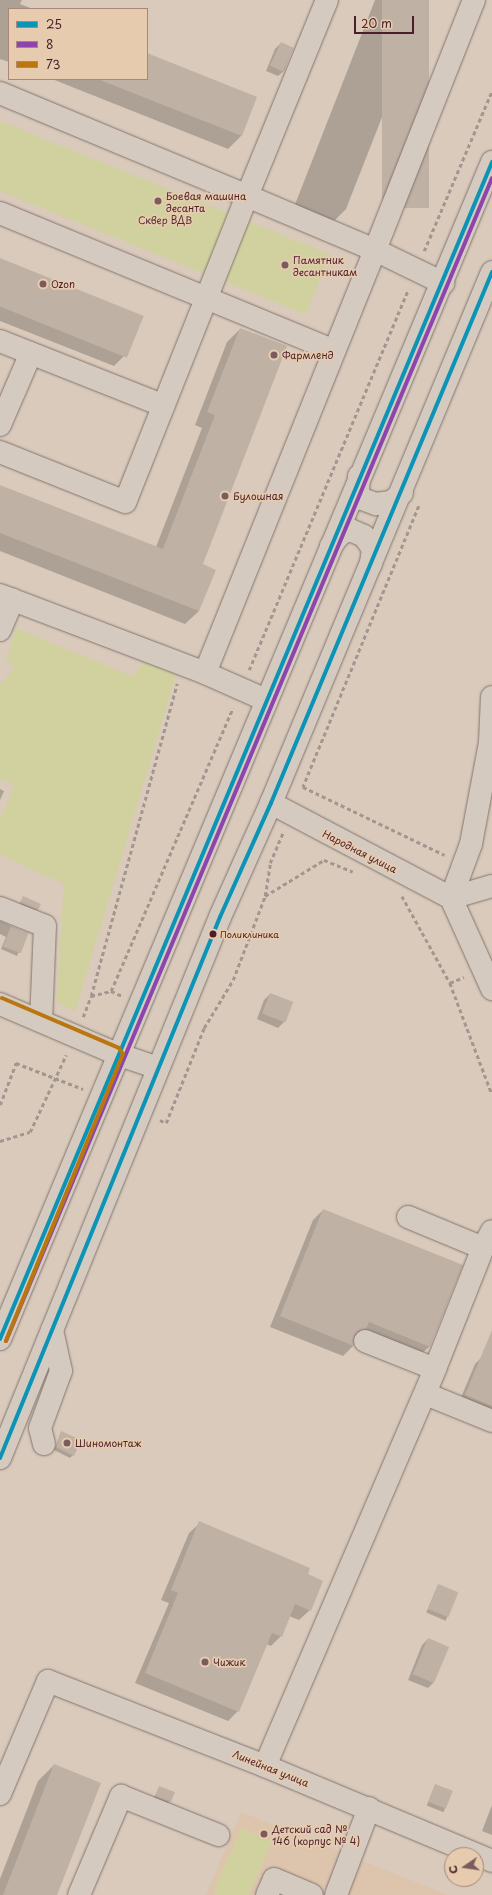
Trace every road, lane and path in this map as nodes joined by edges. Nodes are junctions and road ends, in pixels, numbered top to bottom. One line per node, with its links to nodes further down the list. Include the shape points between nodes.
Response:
1 (327, 0): 6 (main road)
2 (474, 0): 8 (main road)
3 (492, 91): 9 (path)
4 (0, 93): 6 (main road)
5 (492, 162): 11 (main road)
6 (247, 196): 8 (main road); 12 (main road)
7 (0, 213): 12 (main road)
8 (375, 250): 9 (main road); 14 (main road)
9 (416, 270): 11 (main road); 28 (path)
10 (492, 272): 20 (main road)
11 (443, 283): 19 (main road)
12 (206, 298): 14 (main road); 16 (main road)
13 (0, 341): 15 (main road)
14 (334, 351): 27 (main road)
15 (31, 353): 16 (main road); 17 (main road)
16 (164, 406): 18 (main road, via 125,502)
17 (0, 425)
18 (0, 452)
19 (359, 476): 20 (main road, via 358,492 362,499 376,504 391,502); 22 (main road)
20 (402, 493): 23 (main road)
21 (422, 500): 31 (path)
22 (330, 547): 23 (main road, via 340,534 350,530 364,536 374,550); 30 (main road)
23 (372, 564): 32 (main road)
24 (7, 597): 25 (main road); 26 (main road)
25 (0, 630)
26 (182, 665): 27 (main road); 43 (path)
27 (205, 673): 28 (main road)
28 (241, 689): 30 (main road); 42 (path)
29 (492, 697): 39 (main road, via 490,742 471,844)
30 (266, 700): 46 (main road)
31 (303, 787): 33 (path); 34 (path)
32 (271, 803): 33 (main road, Народная улица); 47 (main road, via 220,917)
33 (291, 816): 38 (path, via 270,863); 39 (main road, Народная улица)
34 (445, 856)
35 (358, 874): 38 (path, via 324,860)
36 (492, 886): 39 (main road)
37 (399, 891): 49 (path, via 450,983)
38 (265, 896): 52 (path, via 233,980 204,1028 166,1123)
39 (451, 898): 41 (main road)
40 (0, 908): 45 (main road, via 45,926)
41 (492, 989)
42 (111, 991)
43 (91, 996)
44 (0, 1004): 45 (main road)
45 (41, 1022): 46 (main road)
46 (117, 1054): 47 (main road); 50 (main road)
47 (158, 1068): 52 (main road)
48 (56, 1077): 50 (path); 51 (path, via 16,1063); 53 (path, via 30,1132)
49 (492, 1094)
50 (100, 1095): 57 (main road)
51 (0, 1105)
52 (140, 1112): 56 (main road)
53 (0, 1141)
54 (408, 1217): 55 (main road)
55 (488, 1239): 59 (main road)
56 (52, 1330): 62 (main road, via 61,1371 40,1428); 63 (main road)
57 (0, 1339)
58 (365, 1341): 59 (main road)
59 (435, 1369): 60 (main road)
60 (426, 1394): 61 (main road); 64 (main road)
61 (492, 1421)
62 (44, 1444)
63 (0, 1458)
64 (265, 1766): 65 (main road, Линейная улица, via 48,1681); 66 (main road, Линейная улица)
65 (0, 1794)
66 (369, 1808): 68 (main road, Линейная улица); 72 (main road)
67 (218, 1835): 69 (main road, via 120,1796)
68 (492, 1861)
69 (79, 1895)
70 (268, 1895): 71 (main road, via 274,1880)
71 (312, 1895)
72 (336, 1895)

